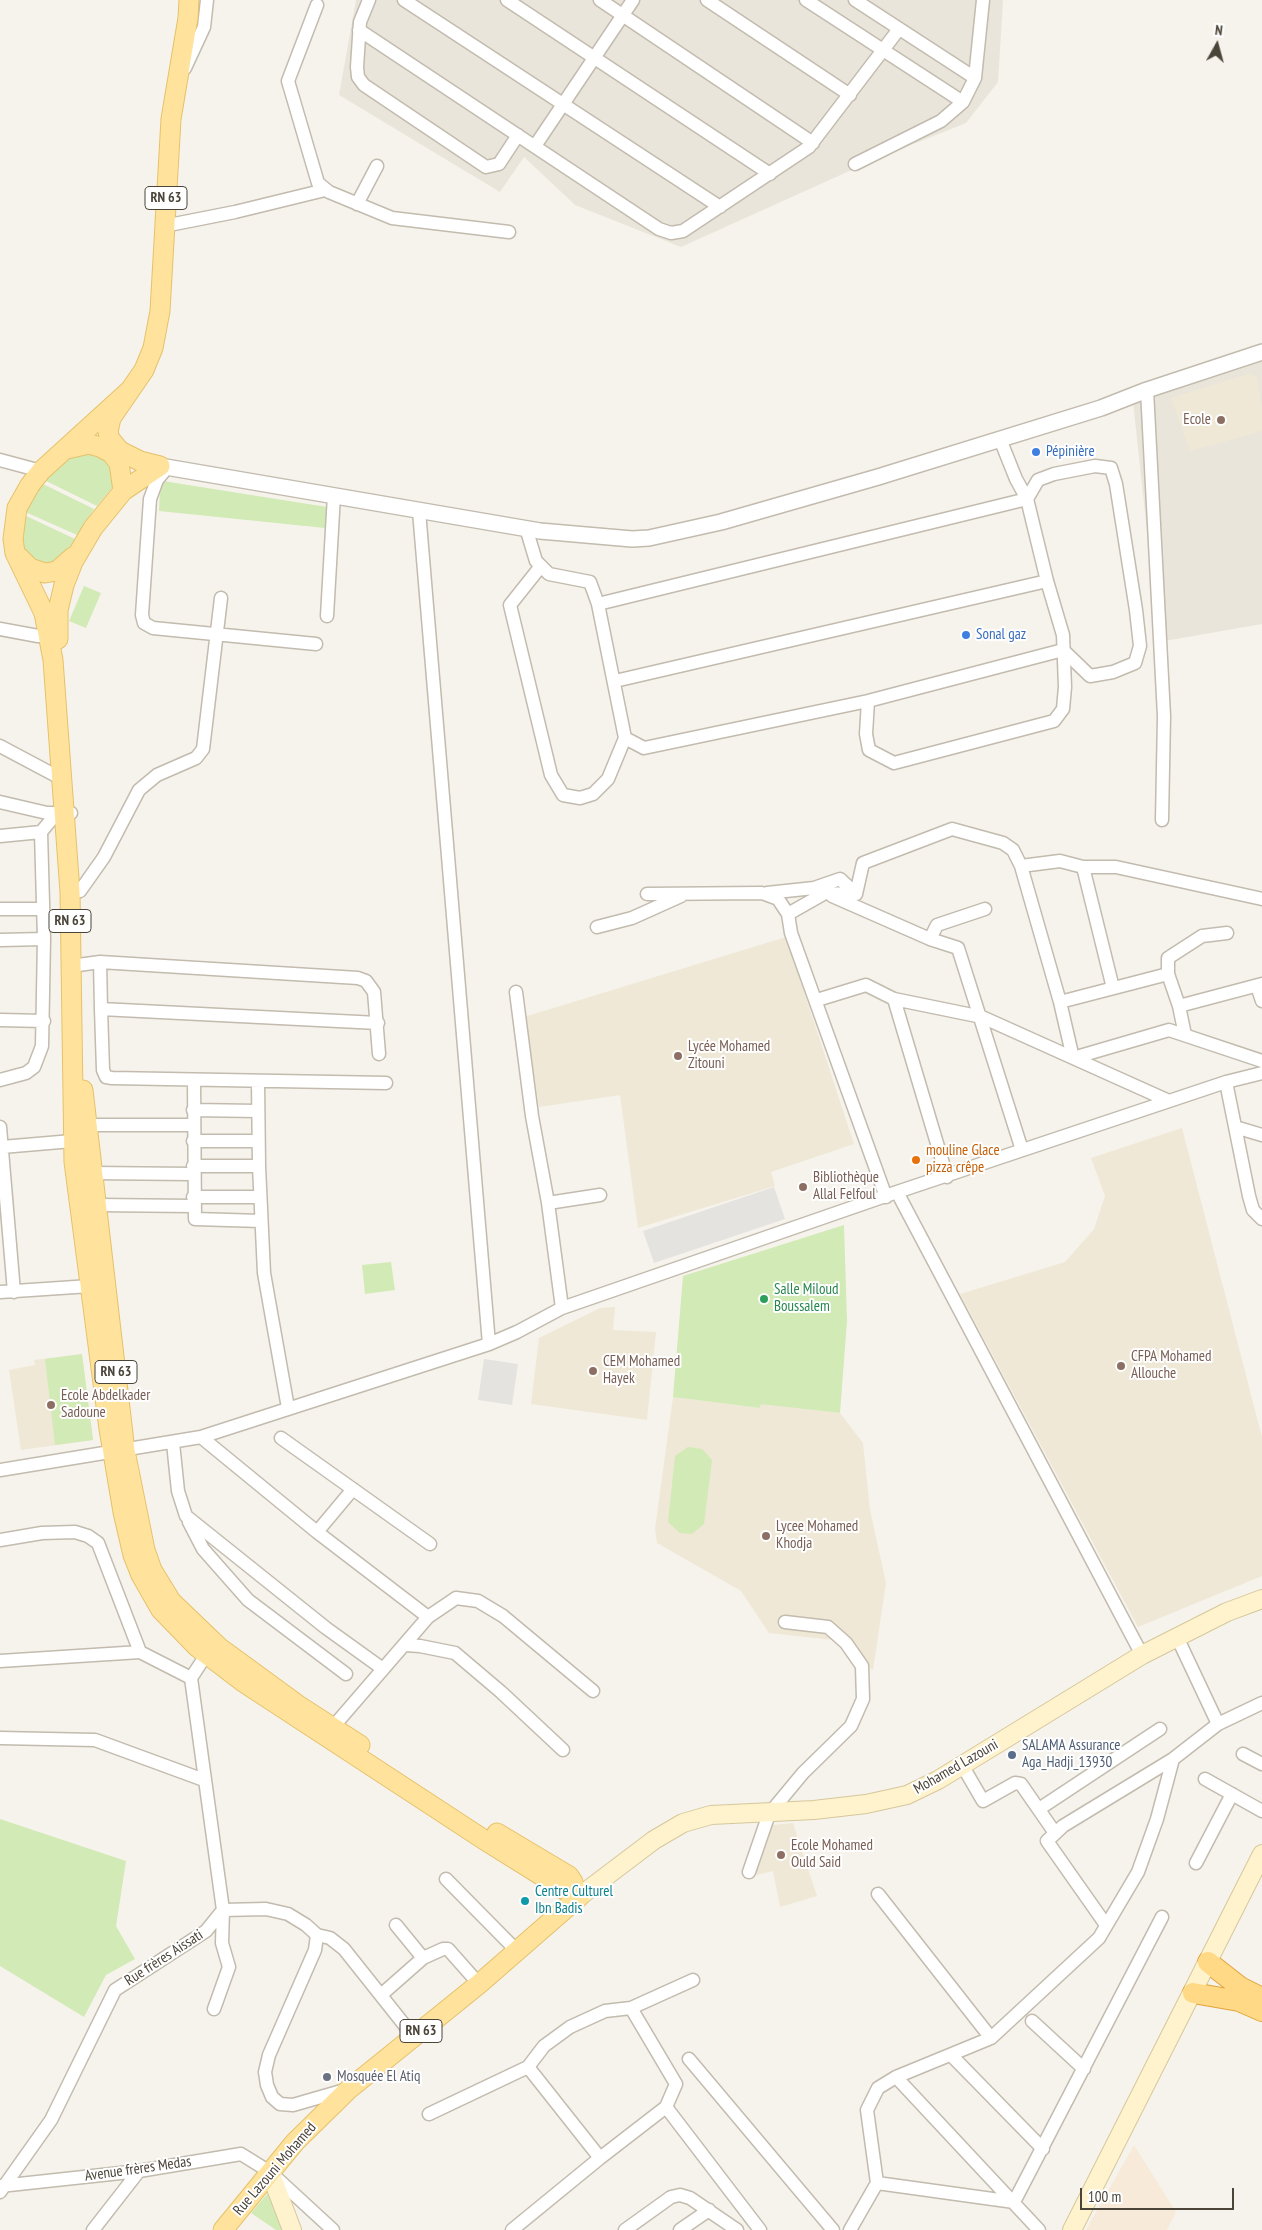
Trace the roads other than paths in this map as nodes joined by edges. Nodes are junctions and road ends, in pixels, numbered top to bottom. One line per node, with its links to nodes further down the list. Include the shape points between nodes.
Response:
1 (188, 0): 19 (main road, RN 63, via 188,18)
2 (207, 0): 19 (street, via 201,35)
3 (369, 0): 15 (street, via 362,14)
4 (404, 0): 22 (street)
5 (507, 0): 17 (street)
6 (600, 0): 13 (street)
7 (633, 0): 13 (street)
8 (707, 0): 20 (street)
9 (806, 0): 16 (street)
10 (855, 0): 14 (street)
11 (983, 0): 18 (street)
12 (317, 6): 29 (street, via 288,81 316,179)
13 (623, 16): 17 (street); 24 (street)
14 (899, 29): 16 (street); 18 (street)
15 (360, 30): 23 (street); 23 (street, via 357,72 364,85 482,165 491,167 499,164)
16 (883, 50): 20 (street); 21 (street)
17 (594, 59): 22 (street); 28 (street)
18 (975, 78): 21 (street)
19 (175, 86): 32 (main road, RN 63)
20 (850, 95): 24 (street)
21 (963, 102): 26 (street, via 941,121)
22 (564, 105): 25 (street); 31 (street)
23 (518, 135): 25 (street)
24 (813, 142): 28 (street)
25 (535, 146): 31 (street, via 667,232 683,231)
26 (855, 164)
27 (377, 166): 30 (street)
28 (770, 174): 31 (street)
29 (325, 190): 30 (street); 32 (street)
30 (357, 204): 33 (street, via 400,220)
31 (720, 207)
32 (164, 226): 35 (main road, RN 63, via 160,311 153,348 144,370)
33 (509, 232)
34 (1262, 352): 36 (street)
35 (130, 390): 38 (main road, RN 63); 39 (main road, via 109,425 110,439)
36 (1147, 390): 37 (street, via 1101,408); 67 (street, via 1164,716)
37 (1000, 439): 45 (street); 47 (street, via 878,477 661,536 623,538)
38 (67, 449): 39 (main road, via 95,445); 42 (main road, RN 63)
39 (117, 454): 41 (main road); 43 (main road)
40 (0, 460): 42 (street)
41 (164, 467): 43 (main road); 44 (street); 56 (street, via 150,499 142,619 153,628)
42 (41, 471): 49 (main road, RN 63, via 17,508 13,539)
43 (123, 491): 48 (main road, via 107,507)
44 (334, 495): 46 (street); 54 (street)
45 (1027, 499): 51 (street); 53 (street); 59 (street, via 1038,480 1095,466 1110,468 1116,484 1140,646 1134,663 1113,672 1090,676)
46 (419, 511): 47 (street); 142 (street)
47 (526, 528): 50 (street, via 536,561)
48 (80, 551): 49 (main road, via 62,568 46,573 30,568); 57 (main road, via 60,598)
49 (15, 553): 57 (main road, RN 63)
50 (541, 566): 53 (street, via 549,574 590,582); 62 (street, via 510,605 551,775 563,795 580,798 593,794 608,779)
51 (1047, 581): 59 (street, via 1063,635); 60 (street)
52 (220, 598): 56 (street)
53 (598, 604): 60 (street)
54 (327, 616)
55 (0, 629): 57 (street)
56 (216, 633): 58 (street); 72 (street, via 201,752 196,758 158,775 139,790 104,857)
57 (54, 636): 64 (main road, RN 63); 66 (main road, RN 63)
58 (316, 644)
59 (1062, 650): 61 (street); 61 (street, via 1066,687 1063,709 1054,721 894,763 869,750 866,734)
60 (615, 681): 62 (street)
61 (868, 701): 62 (street, via 644,748)
62 (625, 738)
63 (0, 746): 64 (street)
64 (62, 779): 66 (main road, RN 63)
65 (0, 802): 66 (street)
66 (65, 813): 68 (street); 72 (main road, RN 63); 88 (main road, RN 63, via 70,892)
67 (1162, 820)
68 (41, 832): 69 (street); 80 (street)
69 (0, 836)
70 (1021, 866): 71 (street, via 1060,861); 77 (street, via 1013,850 1003,843 952,829 863,863); 96 (street)
71 (1083, 867): 78 (street, via 1116,867); 91 (street)
72 (80, 891): 88 (main road, RN 63)
73 (762, 893): 76 (street); 77 (street, via 814,888 840,879); 82 (street, via 778,899)
74 (825, 893): 77 (street); 82 (street); 86 (street)
75 (647, 894): 76 (street)
76 (684, 894): 83 (street, via 632,918)
77 (856, 894)
78 (1262, 899)
79 (0, 909): 80 (street)
80 (43, 909): 85 (street)
81 (985, 909): 86 (street, via 937,925)
82 (788, 914): 94 (street)
83 (597, 927)
84 (1227, 933): 89 (street, via 1202,936 1168,958)
85 (44, 939): 87 (street); 101 (street)
86 (930, 939): 99 (street, via 958,948)
87 (0, 940)
88 (84, 964): 98 (street); 102 (street, via 358,978 366,981 374,992); 116 (main road, RN 63, via 81,1044); 121 (main road, RN 63)
89 (1168, 974): 91 (street); 97 (street)
90 (1260, 985): 95 (street); 97 (street)
91 (1113, 988): 96 (street)
92 (516, 992): 134 (street, via 532,1116)
93 (894, 999): 94 (street, via 866,985); 99 (street); 129 (street)
94 (817, 1000): 130 (street)
95 (1262, 1001)
96 (1060, 1002): 105 (street)
97 (1179, 1006): 103 (street)
98 (101, 1009): 102 (street); 109 (street, via 106,1077)
99 (979, 1017): 105 (street); 125 (street)
100 (0, 1020): 101 (street)
101 (44, 1021): 108 (street, via 42,1046 34,1067 26,1073)
102 (378, 1024): 104 (street)
103 (1185, 1035): 105 (street, via 1168,1030); 106 (street)
104 (379, 1054)
105 (1074, 1058): 113 (street)
106 (1262, 1061)
107 (1262, 1072): 111 (street)
108 (0, 1080)
109 (194, 1080): 110 (street); 114 (street)
110 (258, 1081): 112 (street); 115 (street)
111 (1226, 1082): 113 (street); 119 (street)
112 (386, 1083)
113 (1169, 1101): 125 (street)
114 (193, 1110): 115 (street); 117 (street)
115 (258, 1111): 123 (street)
116 (86, 1125): 117 (street); 128 (main road, RN 63)
117 (193, 1125): 122 (street)
118 (0, 1127): 124 (street)
119 (1235, 1127): 120 (street); 136 (street, via 1253,1210)
120 (1262, 1135)
121 (72, 1141): 124 (street); 138 (main road)
122 (192, 1141): 123 (street); 127 (street)
123 (258, 1142): 126 (street)
124 (2, 1147): 140 (street)
125 (1022, 1150): 129 (street)
126 (258, 1166): 127 (street); 132 (street)
127 (193, 1170): 128 (street); 133 (street)
128 (91, 1173): 135 (main road, RN 63)
129 (947, 1177): 130 (street)
130 (891, 1194): 141 (street); 161 (street)
131 (600, 1195): 134 (street)
132 (260, 1197): 133 (street); 137 (street)
133 (193, 1202): 135 (street); 137 (street, via 193,1216 198,1220)
134 (548, 1203): 141 (street)
135 (97, 1205): 147 (main road, RN 63)
136 (1262, 1219)
137 (261, 1220): 143 (street, via 264,1273)
138 (90, 1286): 140 (street); 147 (main road)
139 (0, 1292): 140 (street)
140 (14, 1292)
141 (562, 1308): 142 (street)
142 (489, 1344): 143 (street)
143 (288, 1408): 144 (street)
144 (201, 1437): 146 (street); 151 (street)
145 (281, 1438): 149 (street)
146 (173, 1443): 147 (street); 150 (street, via 178,1491)
147 (119, 1452): 148 (street); 159 (main road, via 123,1512 141,1575 161,1610)
148 (0, 1470)
149 (353, 1489): 151 (street); 153 (street)
150 (186, 1516): 163 (street, via 326,1628); 164 (street, via 203,1549 248,1600)
151 (317, 1532): 155 (street)
152 (0, 1540): 160 (street, via 42,1533 75,1532 98,1543)
153 (430, 1544)
154 (1262, 1599): 157 (main road, Mohamed Lazouni)
155 (428, 1617): 158 (street); 166 (street, via 456,1598 478,1601 504,1616)
156 (785, 1622): 182 (street, via 828,1627 846,1643 862,1666 863,1699 851,1726 803,1773)
157 (1177, 1638): 161 (main road, Mohamed Lazouni); 168 (street)
158 (405, 1645): 163 (street); 172 (street, via 455,1653)
159 (210, 1649): 165 (street); 169 (main road); 188 (main road, via 292,1716 563,1889)
160 (140, 1652): 162 (street); 165 (street)
161 (1142, 1655): 176 (main road, Mohamed Lazouni)
162 (0, 1661)
163 (383, 1669): 169 (street)
164 (346, 1674)
165 (191, 1678): 178 (street)
166 (593, 1691)
167 (1262, 1704): 168 (street)
168 (1218, 1724): 174 (street)
169 (333, 1726): 188 (main road, via 403,1774 569,1876)
170 (1160, 1729): 180 (street)
171 (0, 1738): 178 (street, via 95,1740)
172 (563, 1750)
173 (1244, 1754): 175 (street)
174 (1173, 1759): 183 (street); 193 (street, via 1138,1872)
175 (1262, 1764)
176 (962, 1765): 180 (street, via 983,1801 1018,1783); 182 (main road, Mohamed Lazouni, via 907,1795 866,1804)
177 (1205, 1778): 179 (street)
178 (204, 1780): 190 (street)
179 (1232, 1794): 181 (street); 185 (street)
180 (1039, 1809): 183 (street)
181 (1262, 1811)
182 (768, 1814): 186 (street); 188 (main road, Mohamed Lazouni, via 711,1815 683,1823)
183 (1055, 1833): 193 (street, via 1047,1841)
184 (1262, 1854): 195 (main road)
185 (1196, 1864)
186 (749, 1872)
187 (446, 1880): 196 (street)
188 (577, 1894): 196 (main road, Rue Lazouni Mohamed / RN 63)
189 (878, 1894): 210 (street)
190 (223, 1910): 194 (street, via 266,1909 288,1914); 206 (street, via 222,1943 229,1967); 224 (street, Rue frères Aissati, via 206,1932 115,1990 51,2120)
191 (1162, 1917): 214 (street)
192 (396, 1925): 197 (street)
193 (1106, 1925): 210 (street, via 1099,1938)
194 (317, 1935): 203 (street, via 330,1938 344,1949); 216 (street, via 315,1950 269,2056 267,2085 272,2097 280,2104 293,2105)
195 (1220, 1940): 198 (main road); 199 (main road, via 1221,1956)
196 (517, 1951): 201 (main road, Rue Lazouni Mohamed / RN 63)
197 (423, 1958): 201 (street, via 438,1950 448,1950); 203 (street)
198 (1208, 1962): 199 (highway); 202 (main road)
199 (1229, 1978): 204 (highway)
200 (693, 1980): 205 (street)
201 (479, 1984): 209 (main road, Rue Lazouni Mohamed / RN 63)
202 (1193, 1993): 207 (highway, via 1239,2001); 239 (main road)
203 (381, 1995): 209 (street)
204 (1262, 1998)
205 (631, 2008): 213 (street, via 605,2012 570,2027 544,2046); 217 (street, via 676,2084)
206 (214, 2009)
207 (1262, 2011)
208 (1032, 2021): 214 (street)
209 (414, 2036): 216 (main road, Rue Lazouni Mohamed / RN 63)
210 (991, 2038): 211 (street)
211 (952, 2056): 215 (street); 219 (street)
212 (689, 2059): 236 (street)
213 (528, 2067): 218 (street); 220 (street)
214 (1084, 2068): 219 (street)
215 (896, 2077): 223 (street, via 878,2088 867,2110); 225 (street)
216 (350, 2089): 222 (main road, Rue Lazouni Mohamed / RN 63, via 295,2142)
217 (666, 2107): 220 (street); 235 (street)
218 (429, 2114)
219 (1043, 2149): 225 (street)
220 (600, 2158): 231 (street)
221 (139, 2171): 222 (street, Avenue frères Medas, via 241,2154); 224 (street, Avenue frères Medas); 227 (street)
222 (270, 2172): 228 (main road, Rue Lazouni Mohamed); 229 (main road); 230 (street, Avenue frères Medas)
223 (877, 2183): 225 (street); 237 (street)
224 (1, 2188)
225 (1014, 2202): 238 (street)
226 (709, 2210): 232 (street, via 690,2198 671,2197); 233 (street); 234 (street)
227 (93, 2230)
228 (223, 2230)
229 (292, 2230)
230 (333, 2230)
231 (512, 2230)
232 (625, 2230)
233 (680, 2230)
234 (736, 2230)
235 (760, 2230)
236 (833, 2230)
237 (850, 2230)
238 (1039, 2230)
239 (1072, 2230)

